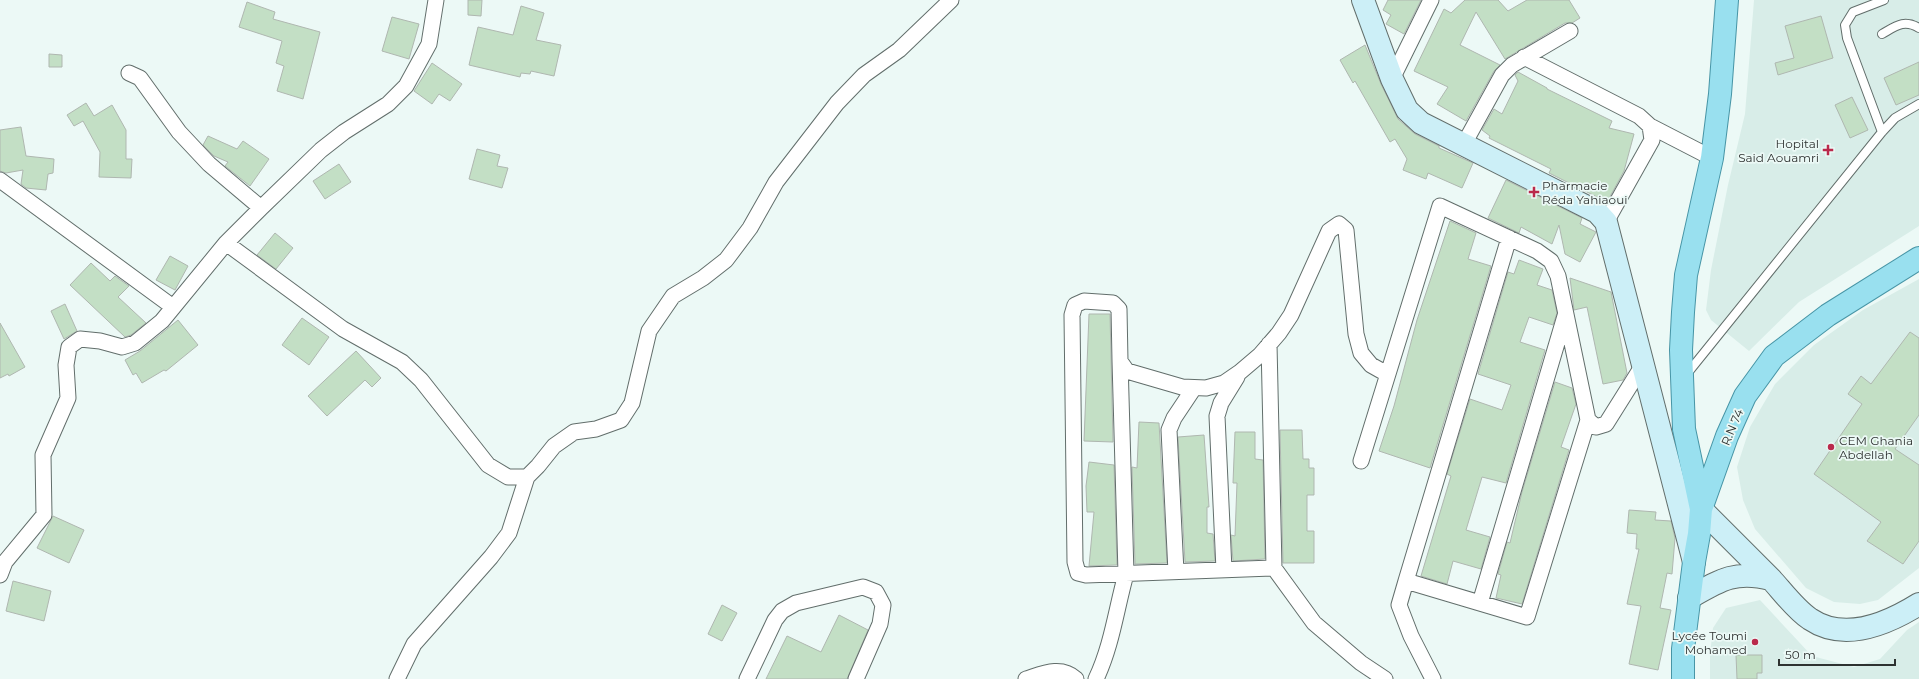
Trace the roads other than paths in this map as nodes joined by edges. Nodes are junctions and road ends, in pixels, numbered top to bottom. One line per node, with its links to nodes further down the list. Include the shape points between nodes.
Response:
1 (436, 0): 19 (street, via 429,44 406,86 388,104 321,150)
2 (951, 0): 35 (street, via 899,50 864,74 837,103 776,182 750,228 726,260 673,296 648,331 632,403 621,420 596,429 574,432 554,446)
3 (1363, 0): 12 (street)
4 (1431, 0): 12 (street)
5 (1727, 0): 17 (main road)
6 (1884, 0): 15 (lane, via 1853,12 1845,25 1847,38)
7 (1919, 28): 9 (lane, via 1911,23 1899,25)
8 (1570, 31): 10 (street)
9 (1882, 34)
10 (1524, 57): 14 (street, via 1639,116); 16 (street, via 1502,75)
11 (130, 73): 19 (street, via 140,78 179,132 209,164)
12 (1392, 80): 16 (street, via 1407,110 1421,123)
13 (1919, 104): 15 (lane, via 1895,118)
14 (1650, 126): 17 (street); 20 (street, via 1652,140)
15 (1882, 132): 31 (lane)
16 (1464, 144): 20 (street, via 1597,212)
17 (1712, 158): 31 (main road, via 1686,275 1681,350)
18 (0, 180): 24 (street)
19 (261, 208): 22 (street)
20 (1606, 222): 28 (street)
21 (1509, 238): 25 (street, via 1538,251 1551,261 1558,276); 30 (street, via 1440,206); 44 (street)
22 (226, 243): 24 (street); 35 (street, via 344,329 402,362 421,380 488,465 508,477)
23 (1919, 258): 36 (main road, R.N 74, via 1828,315 1774,356 1745,396)
24 (173, 308): 42 (street, via 162,321 135,343 122,347 100,340 80,339 68,347 68,398 44,455 44,515 5,562)
25 (1566, 314): 33 (street); 46 (street)
26 (1269, 344): 29 (street); 30 (street, via 1290,315 1329,231 1339,224 1346,230 1349,244 1356,334 1361,353 1371,365); 38 (street)
27 (1120, 361): 32 (street, via 1128,371 1182,388); 41 (street); 41 (street, via 1119,309 1113,303 1084,301 1075,305 1072,315 1075,562 1078,573 1086,575)
28 (1644, 365): 33 (street, via 1606,424 1596,427); 37 (street)
29 (1240, 372): 32 (street, via 1224,383); 39 (street, via 1221,403 1217,416)
30 (1387, 374): 34 (street)
31 (1683, 379): 36 (main road, via 1684,429)
32 (1194, 388): 40 (street, via 1169,430)
33 (1588, 420): 46 (street, via 1527,616)
34 (1361, 461)
35 (527, 477): 48 (street, via 509,533 414,644)
36 (1700, 509): 37 (main road, R.N 74); 43 (street)
37 (1694, 562): 45 (main road, R.N 74)
38 (1274, 568): 39 (street); 54 (street, via 1314,623 1361,663)
39 (1224, 570): 40 (street)
40 (1176, 572): 41 (street)
41 (1126, 574): 53 (street, via 1106,658)
42 (0, 575)
43 (1771, 579): 45 (street, via 1753,575 1729,577); 47 (street, via 1809,618 1828,629 1870,627 1900,616)
44 (1406, 581): 46 (street); 55 (street, via 1399,605 1411,636)
45 (1689, 598): 56 (main road, R.N 74, via 1683,649)
46 (1480, 603)
47 (1919, 604)
48 (397, 679)
49 (747, 679): 50 (street, via 775,620 782,611 796,603 863,587 876,592 883,605 880,624)
50 (856, 679)
51 (1026, 679): 52 (street, via 1050,671)
52 (1076, 679)
53 (1096, 679)
54 (1385, 679)
55 (1433, 679)
56 (1683, 679)

